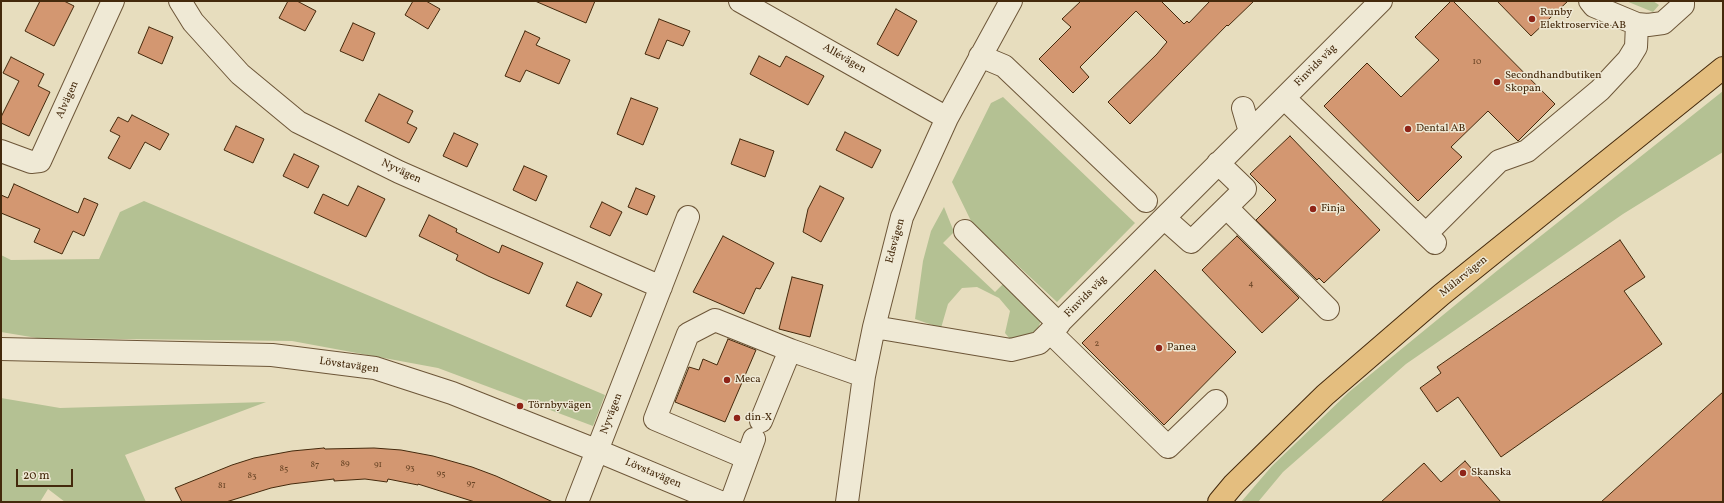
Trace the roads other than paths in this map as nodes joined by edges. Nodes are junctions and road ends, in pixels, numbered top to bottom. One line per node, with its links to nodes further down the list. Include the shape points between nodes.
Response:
1 (113, 1): 15 (street, Alvägen, via 40,161 31,162)
2 (180, 1): 22 (street, Nyvägen, via 193,22 240,74 298,122 399,172)
3 (740, 1): 13 (street, Allévägen)
4 (1011, 1): 9 (street, Edsvägen)
5 (1381, 1): 11 (street, Finvids väg)
6 (1590, 1): 8 (street, via 1594,6)
7 (1684, 1): 8 (street, via 1663,23)
8 (1643, 24): 11 (street, via 1636,47 1628,60 1600,90 1528,151 1499,161 1430,239)
9 (980, 56): 13 (street, Edsvägen); 17 (street, via 1004,66)
10 (1723, 68): 36 (main road, Mälarvägen, via 1429,305 1325,395 1234,484)
11 (1284, 98): 14 (street, Finvids väg)
12 (1243, 108): 14 (street)
13 (947, 118): 24 (street, Edsvägen, via 902,217)
14 (1250, 132): 16 (street, Finvids väg)
15 (1, 151)
16 (1218, 163): 18 (street, via 1245,189); 20 (street, Finvids väg)
17 (1146, 201)
18 (1227, 208): 20 (street, via 1191,242); 23 (street)
19 (688, 217): 22 (street, Nyvägen)
20 (1164, 218): 25 (street, Finvids väg)
21 (965, 231): 25 (street)
22 (661, 288): 31 (street, Nyvägen)
23 (1328, 309)
24 (874, 327): 25 (street, Finvids väg, via 1011,350 1039,343); 28 (street, Edsvägen)
25 (1055, 328): 29 (street, via 1168,447)
26 (1, 349): 31 (street, Lövstavägen, via 272,355 375,368 452,393)
27 (790, 350): 28 (street); 30 (street); 30 (street, via 715,320 688,334 655,419)
28 (864, 376): 35 (street, Edsvägen)
29 (1216, 401)
30 (754, 439): 34 (street)
31 (598, 451): 32 (street); 33 (street, Lövstavägen)
32 (577, 502)
33 (720, 502)
34 (731, 502)
35 (846, 502)
36 (1219, 502)

